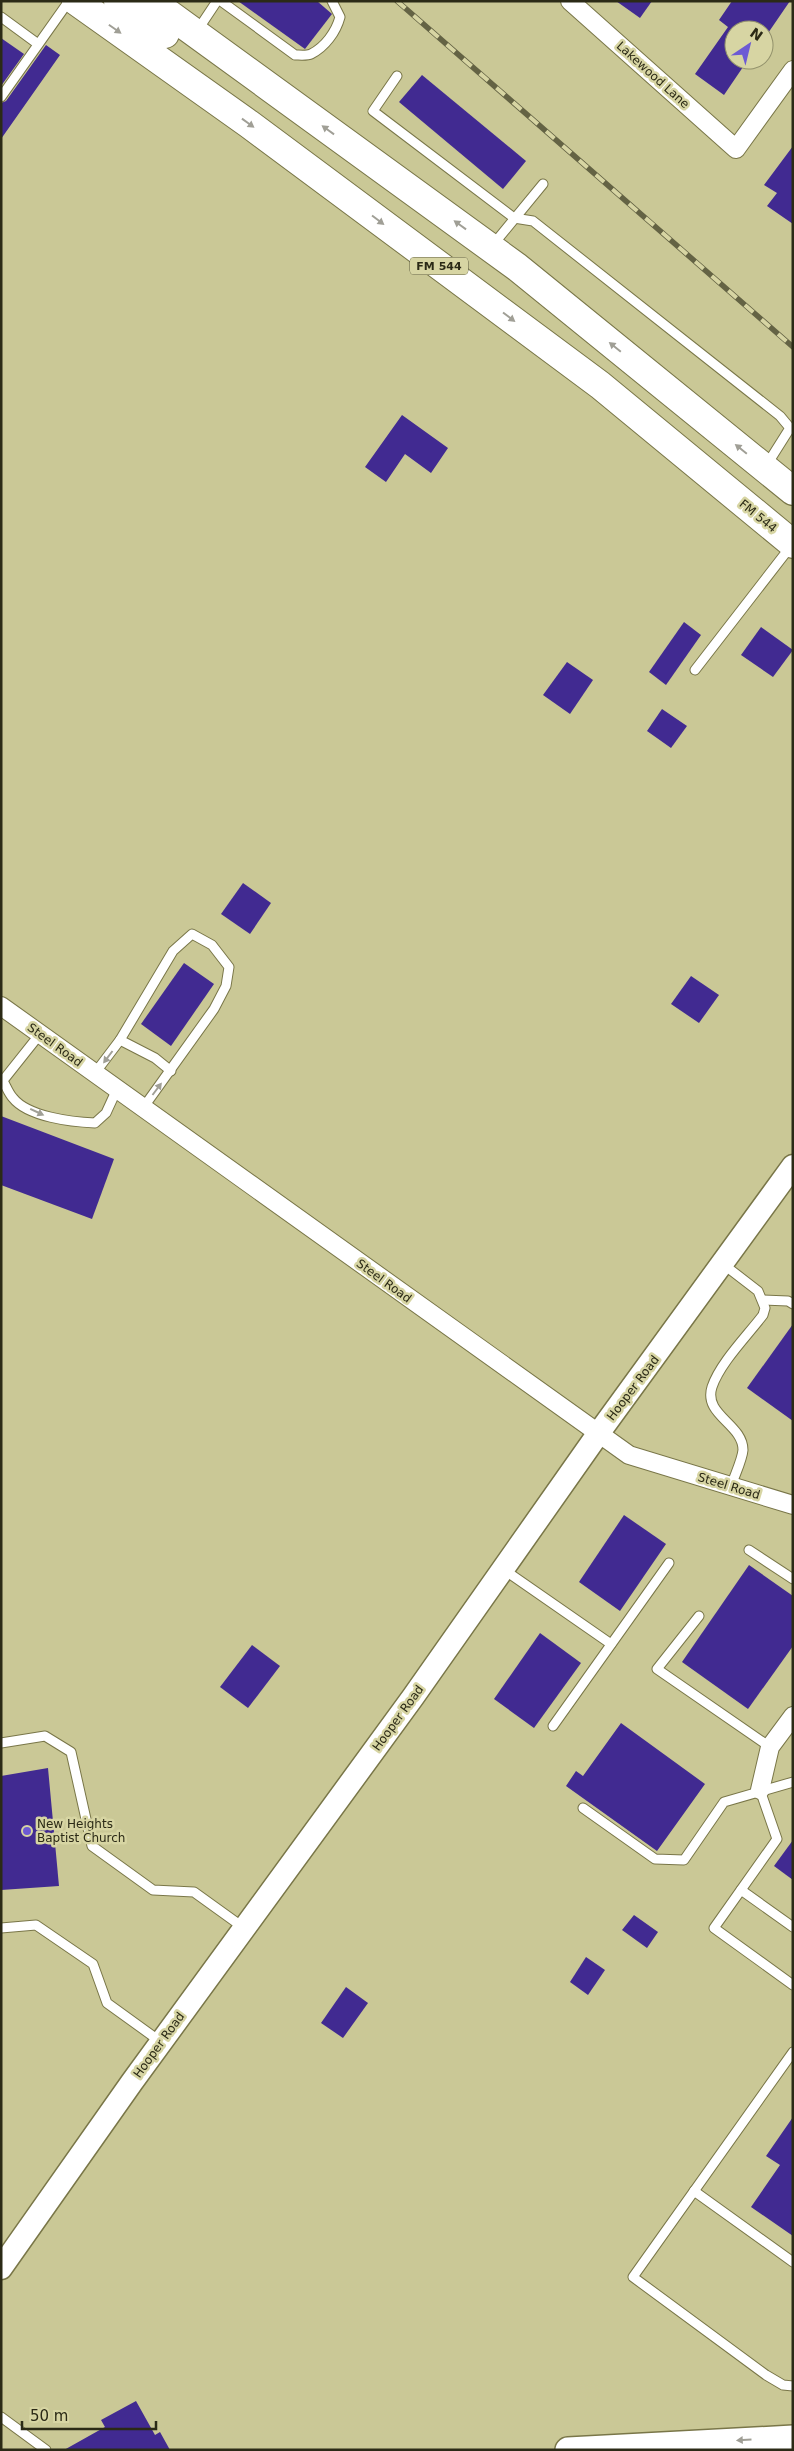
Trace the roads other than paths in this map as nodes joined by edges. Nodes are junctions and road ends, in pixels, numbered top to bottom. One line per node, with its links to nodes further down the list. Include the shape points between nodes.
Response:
1 (69, 1): 10 (lane)
2 (76, 1): 20 (main road, FM 544 / FM 544, one-way to 20, via 257,130 593,380)
3 (118, 1): 11 (main road, via 182,46)
4 (151, 1): 9 (main road)
5 (219, 1): 6 (lane, via 295,55 310,55 337,29 340,17); 9 (lane)
6 (332, 1)
7 (570, 1): 12 (street, Lakewood Lane, via 736,149)
8 (1, 17): 10 (lane)
9 (196, 34): 11 (main road)
10 (38, 44): 14 (lane)
11 (222, 53): 17 (main road, one-way to 11)
12 (793, 70)
13 (397, 76): 16 (lane, via 373,111)
14 (1, 96)
15 (543, 184): 16 (lane)
16 (514, 218): 17 (lane); 18 (lane, via 533,221 780,416 790,428)
17 (491, 248): 18 (main road, one-way to 17)
18 (764, 468): 19 (main road)
19 (793, 491)
20 (793, 544): 21 (lane)
21 (695, 670)
22 (1, 1006): 23 (street, Steel Road)
23 (40, 1034): 26 (street, Steel Road); 27 (lane)
24 (120, 1040): 25 (lane); 25 (lane, via 173,951 192,934 212,945 229,967 226,986); 26 (lane, one-way to 26)
25 (171, 1071): 29 (lane, one-way to 25)
26 (95, 1074): 28 (street, Steel Road)
27 (2, 1082): 28 (lane, one-way to 28, via 13,1099 40,1115 72,1122 95,1123 106,1113)
28 (117, 1089): 29 (street, Steel Road)
29 (143, 1108): 34 (street, Steel Road)
30 (793, 1166): 31 (street, Hooper Road)
31 (723, 1264): 32 (lane, via 748,1282); 34 (street, Hooper Road)
32 (763, 1300): 33 (lane, via 788,1300); 35 (lane, via 765,1308 762,1314 718,1374 712,1389 715,1408 740,1438 742,1450)
33 (793, 1304)
34 (598, 1434): 35 (street, Steel Road, via 629,1455); 39 (street, Hooper Road)
35 (731, 1487): 36 (street, Steel Road)
36 (793, 1505)
37 (749, 1550): 40 (lane)
38 (668, 1563): 42 (lane)
39 (504, 1569): 42 (lane); 53 (street, Hooper Road)
40 (793, 1579)
41 (699, 1616): 46 (lane, via 657,1669)
42 (611, 1644): 44 (lane)
43 (793, 1716): 46 (street)
44 (553, 1726)
45 (1, 1743): 53 (lane, via 45,1736 71,1752 92,1846 153,1890 194,1892)
46 (770, 1747): 48 (street)
47 (793, 1782): 48 (lane)
48 (760, 1790): 49 (lane, via 724,1802 684,1860 655,1859); 50 (lane, via 777,1839)
49 (583, 1808)
50 (741, 1890): 51 (lane); 54 (lane, via 714,1928)
51 (793, 1927)
52 (1, 1928): 55 (lane, via 36,1925 93,1964 107,2003)
53 (244, 1928): 55 (street, Hooper Road)
54 (793, 1985)
55 (161, 2042): 59 (street, Hooper Road)
56 (793, 2052): 57 (lane)
57 (694, 2191): 58 (lane); 60 (lane, via 632,2277 766,2375 782,2385)
58 (793, 2262)
59 (1, 2268)
60 (793, 2386)
61 (1, 2417): 63 (lane)
62 (793, 2438): 64 (main road, one-way to 64)
63 (46, 2450)
64 (568, 2450)

